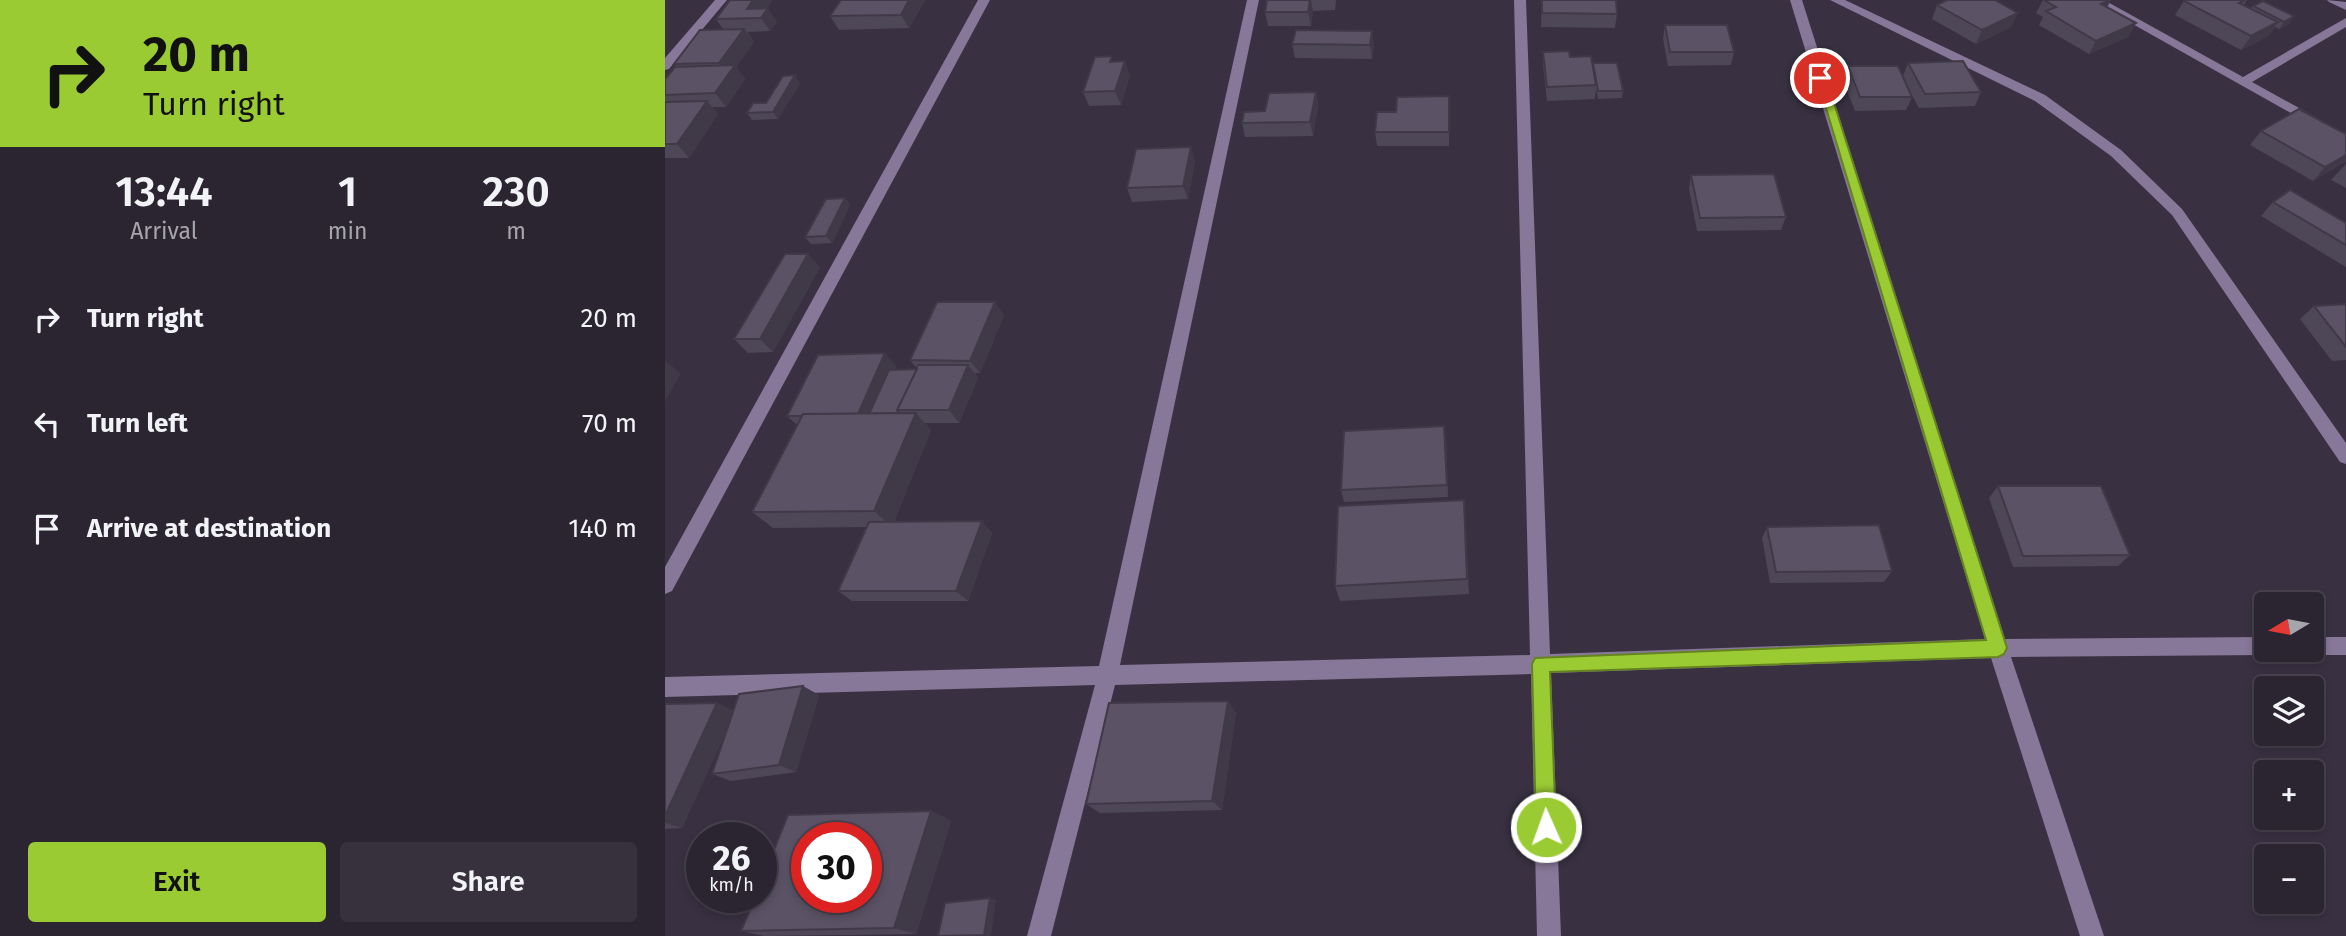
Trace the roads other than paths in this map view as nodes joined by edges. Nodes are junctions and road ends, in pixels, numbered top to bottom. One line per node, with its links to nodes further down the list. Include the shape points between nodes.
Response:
1 (721, 0): 11 (street)
2 (984, 0): 15 (street)
3 (1253, 0): 21 (street)
4 (1520, 0): 20 (street)
5 (1796, 0): 19 (street)
6 (1836, 0): 14 (street, via 2040,98 2116,153 2177,212)
7 (2096, 0): 12 (street)
8 (2333, 0): 9 (street)
9 (2346, 6)
10 (2346, 22): 12 (street)
11 (665, 66)
12 (2243, 82): 13 (street)
13 (2346, 140)
14 (2346, 457)
15 (665, 585)
16 (2254, 646): 19 (street)
17 (2324, 646): 18 (street)
18 (2346, 646)
19 (1998, 648): 20 (street); 25 (street)
20 (1541, 664): 21 (street); 24 (street)
21 (1108, 673): 22 (street); 23 (street)
22 (665, 687)
23 (1039, 936)
24 (1549, 936)
25 (2092, 936)

